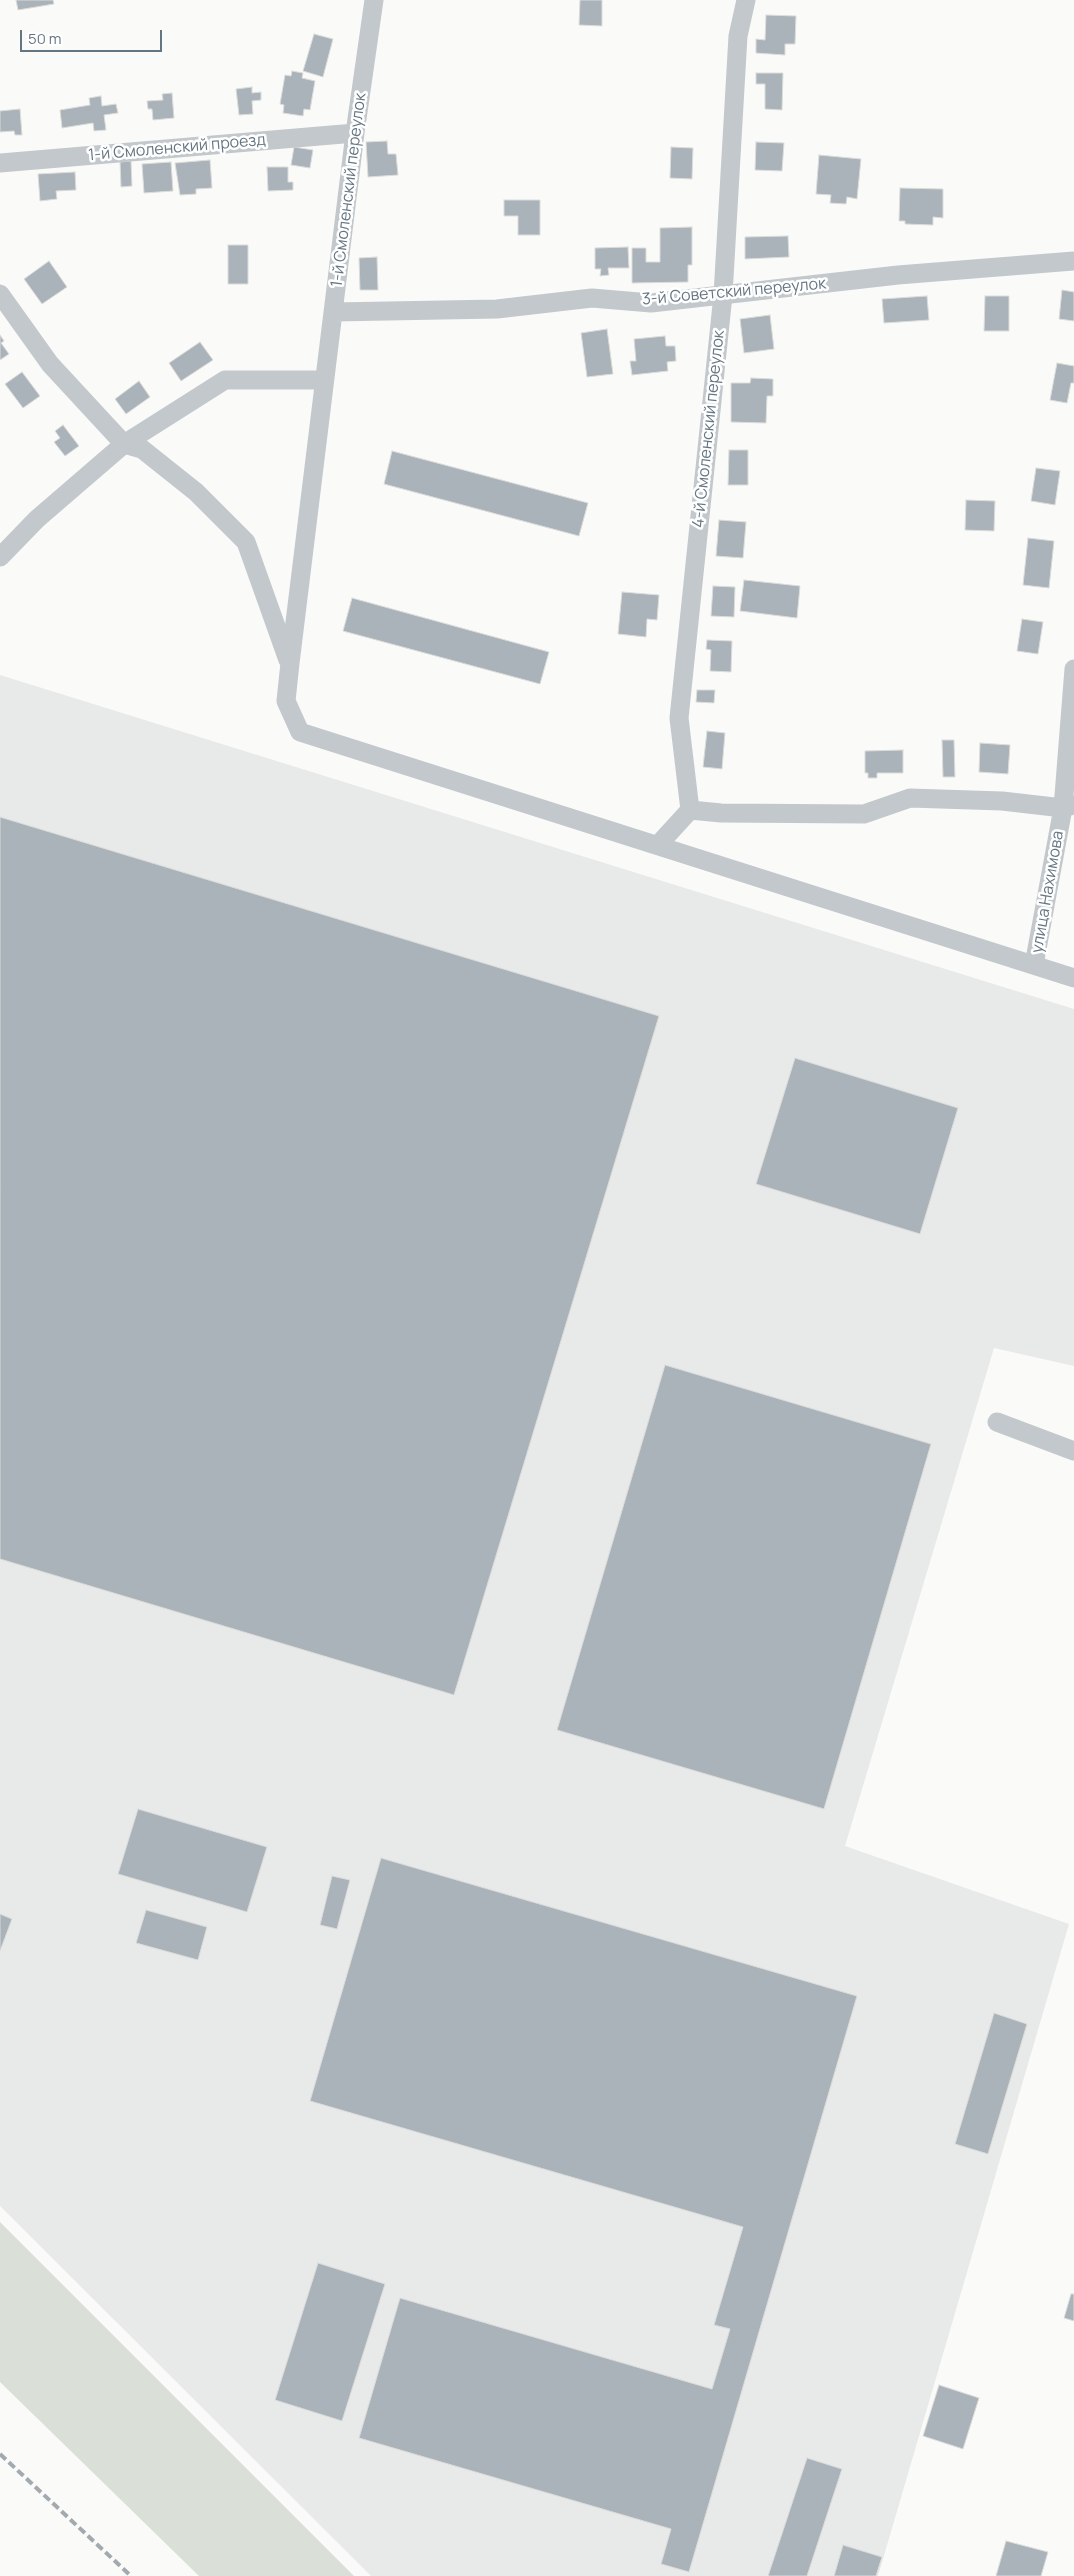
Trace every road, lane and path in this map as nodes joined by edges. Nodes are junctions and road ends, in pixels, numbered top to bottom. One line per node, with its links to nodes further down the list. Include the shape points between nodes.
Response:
1 (374, 0): 3 (street, 1-й Смоленский переулок)
2 (746, 0): 7 (street, 4-й Смоленский переулок, via 738,36)
3 (355, 132): 4 (street, 1-й Смоленский проезд); 8 (street, 1-й Смоленский переулок)
4 (0, 163)
5 (1074, 261): 7 (street, 3-й Советский переулок, via 898,275)
6 (0, 294): 10 (street, via 50,364)
7 (723, 295): 8 (street, 3-й Советский переулок, via 651,303 592,298 497,309); 15 (street, 4-й Смоленский переулок, via 679,718)
8 (334, 312): 9 (street, 1-й Смоленский переулок)
9 (324, 380): 10 (street, via 225,380); 12 (street, 1-й Смоленский переулок)
10 (124, 444): 11 (street, via 37,519); 12 (street, via 142,449 196,492 246,542)
11 (0, 557)
12 (290, 663): 16 (street, 1-й Смоленский переулок, via 286,701 300,732)
13 (1074, 669): 14 (street, улица Нахимова)
14 (1068, 807): 15 (street, via 910,798 864,814); 17 (street, улица Нахимова)
15 (690, 810): 16 (street)
16 (658, 845): 17 (street)
17 (1034, 965): 18 (street)
18 (1074, 978)
19 (997, 1422): 20 (street)
20 (1074, 1451)

